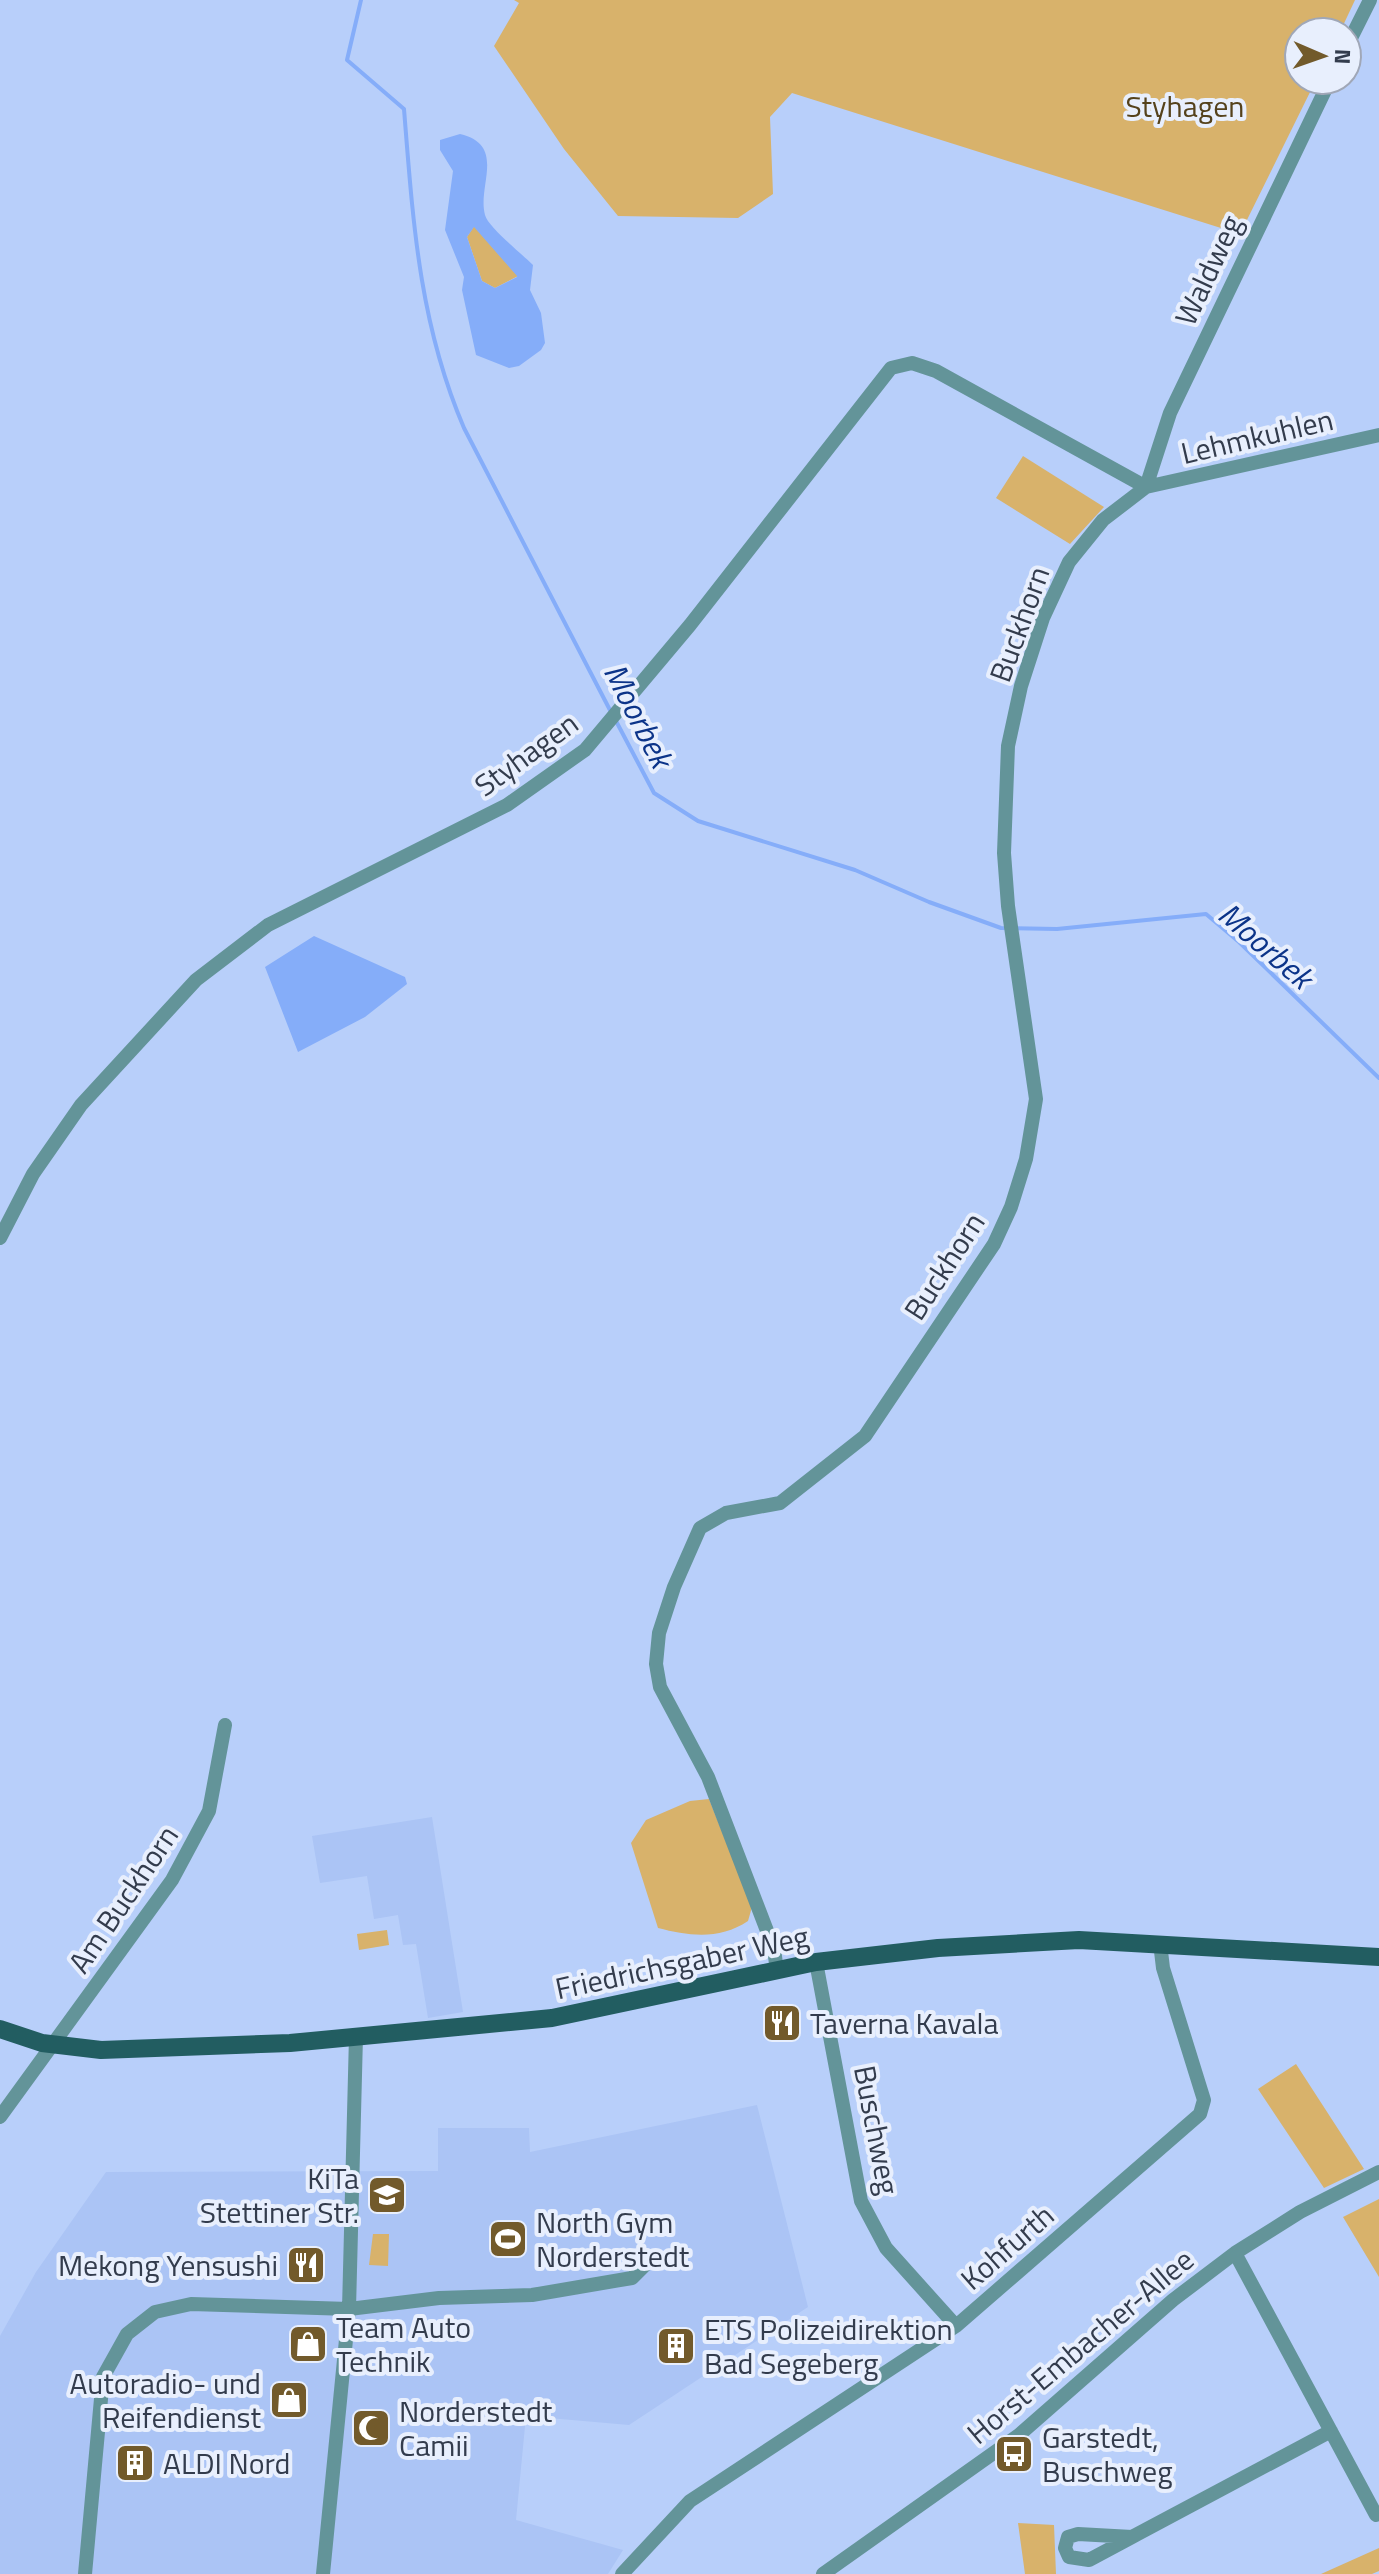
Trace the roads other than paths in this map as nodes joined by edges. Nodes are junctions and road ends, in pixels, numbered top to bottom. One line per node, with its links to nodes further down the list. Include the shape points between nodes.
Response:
1 (1322, 96): 3 (street, Waldweg, via 1170,413)
2 (1379, 435): 3 (street, Lehmkuhlen)
3 (1146, 487): 4 (street, Styhagen, via 936,371 912,363 891,368 585,750 507,805 268,925 196,980 81,1105 33,1174); 9 (street, Buckhorn, via 1103,520 1069,562 1043,618 1008,746 1004,853 1036,1099 1026,1159 1001,1230 865,1436 780,1503 726,1513 700,1528 659,1633 660,1687 708,1777 774,1949)
4 (0, 1238)
5 (225, 1725): 12 (street, Am Buckhorn, via 202,1827 172,1880)
6 (1160, 1943): 7 (main road, Friedrichsgaber Weg); 8 (main road, Friedrichsgaber Weg, via 1018,1943); 18 (street, Kohfurth, via 1204,2100 1200,2114)
7 (1379, 1957)
8 (816, 1962): 9 (main road, Friedrichsgaber Weg); 18 (street, Buschweg, via 861,2201 886,2248)
9 (777, 1971): 11 (main road, Friedrichsgaber Weg, via 552,2018)
10 (0, 2029): 12 (main road, Friedrichsgaber Weg)
11 (356, 2036): 12 (main road, Friedrichsgaber Weg, via 208,2049 126,2051); 17 (street)
12 (54, 2045): 13 (street, Am Buckhorn)
13 (0, 2117)
14 (1379, 2172): 15 (street, Horst-Embacher-Allee)
15 (1235, 2253): 19 (street); 22 (street, Horst-Embacher-Allee, via 1173,2300 1019,2435)
16 (650, 2260): 17 (street, via 632,2278 566,2292)
17 (349, 2309): 23 (street, via 191,2304 155,2312 127,2334 103,2377); 24 (street)
18 (956, 2326): 25 (street, Kohfurth, via 690,2501)
19 (1331, 2431): 20 (street); 21 (street)
20 (1376, 2515)
21 (1132, 2537)
22 (831, 2571)
23 (85, 2574)
24 (323, 2574)
25 (622, 2574)

